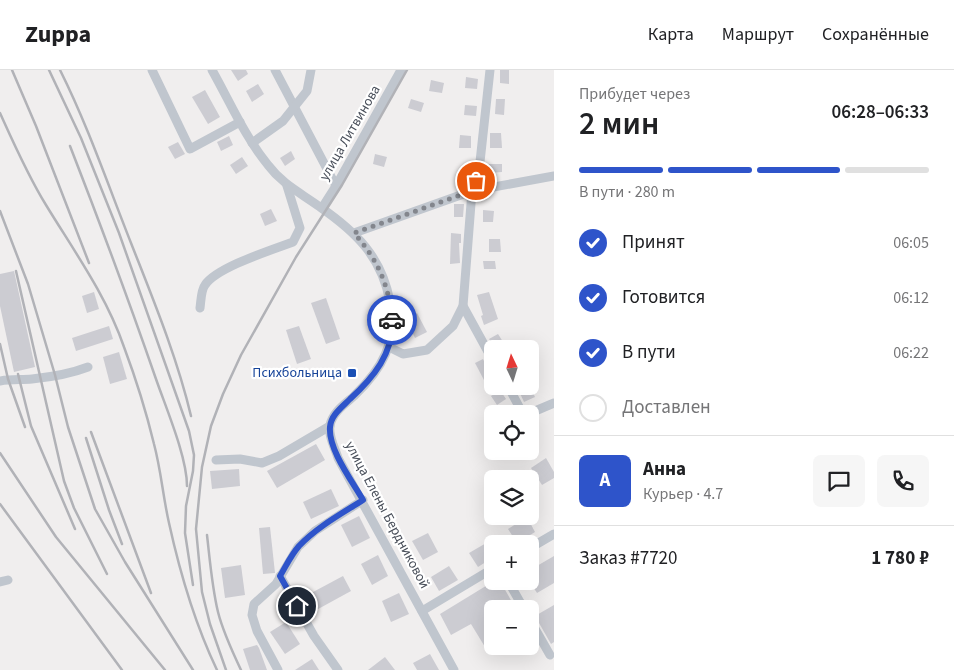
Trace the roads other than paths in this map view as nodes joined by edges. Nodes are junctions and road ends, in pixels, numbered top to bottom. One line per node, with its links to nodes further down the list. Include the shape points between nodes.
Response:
1 (152, 70): 8 (street, via 190,149)
2 (212, 70): 8 (street)
3 (275, 70): 7 (street)
4 (311, 70): 7 (street, via 307,91)
5 (401, 70): 12 (street, улица Литвинова)
6 (490, 70): 13 (street, via 480,171)
7 (294, 107): 9 (street, via 283,121); 12 (street)
8 (240, 122): 9 (street)
9 (252, 143): 11 (street)
10 (554, 176): 13 (street)
11 (287, 186): 14 (street); 17 (street, via 300,228 293,242 249,258 216,275 204,285)
12 (336, 186): 14 (street, улица Литвинова)
13 (472, 191): 15 (street); 16 (street)
14 (322, 208): 15 (street)
15 (354, 233): 19 (street, via 379,267 390,302 392,325)
16 (462, 306): 18 (street); 19 (street, via 453,326 427,350 403,354)
17 (200, 308)
18 (484, 345)
19 (389, 347): 24 (street, via 380,366 336,412)
20 (88, 367): 21 (street, via 32,379)
21 (0, 381)
22 (554, 404): 23 (street)
23 (539, 410)
24 (330, 426): 25 (street, via 262,463 240,459); 26 (street, улица Елены Бердниковой, via 338,458)
25 (216, 460)
26 (363, 500): 30 (street, via 315,531 298,547); 31 (street, улица Елены Бердниковой)
27 (554, 534): 28 (street)
28 (539, 543)
29 (484, 575): 31 (street)
30 (280, 576): 34 (street, via 276,584 254,604 252,616); 35 (street, via 314,636)
31 (422, 611): 36 (street, улица Елены Бердниковой)
32 (539, 634): 33 (street)
33 (553, 657)
34 (278, 670)
35 (338, 670)
36 (454, 670)

